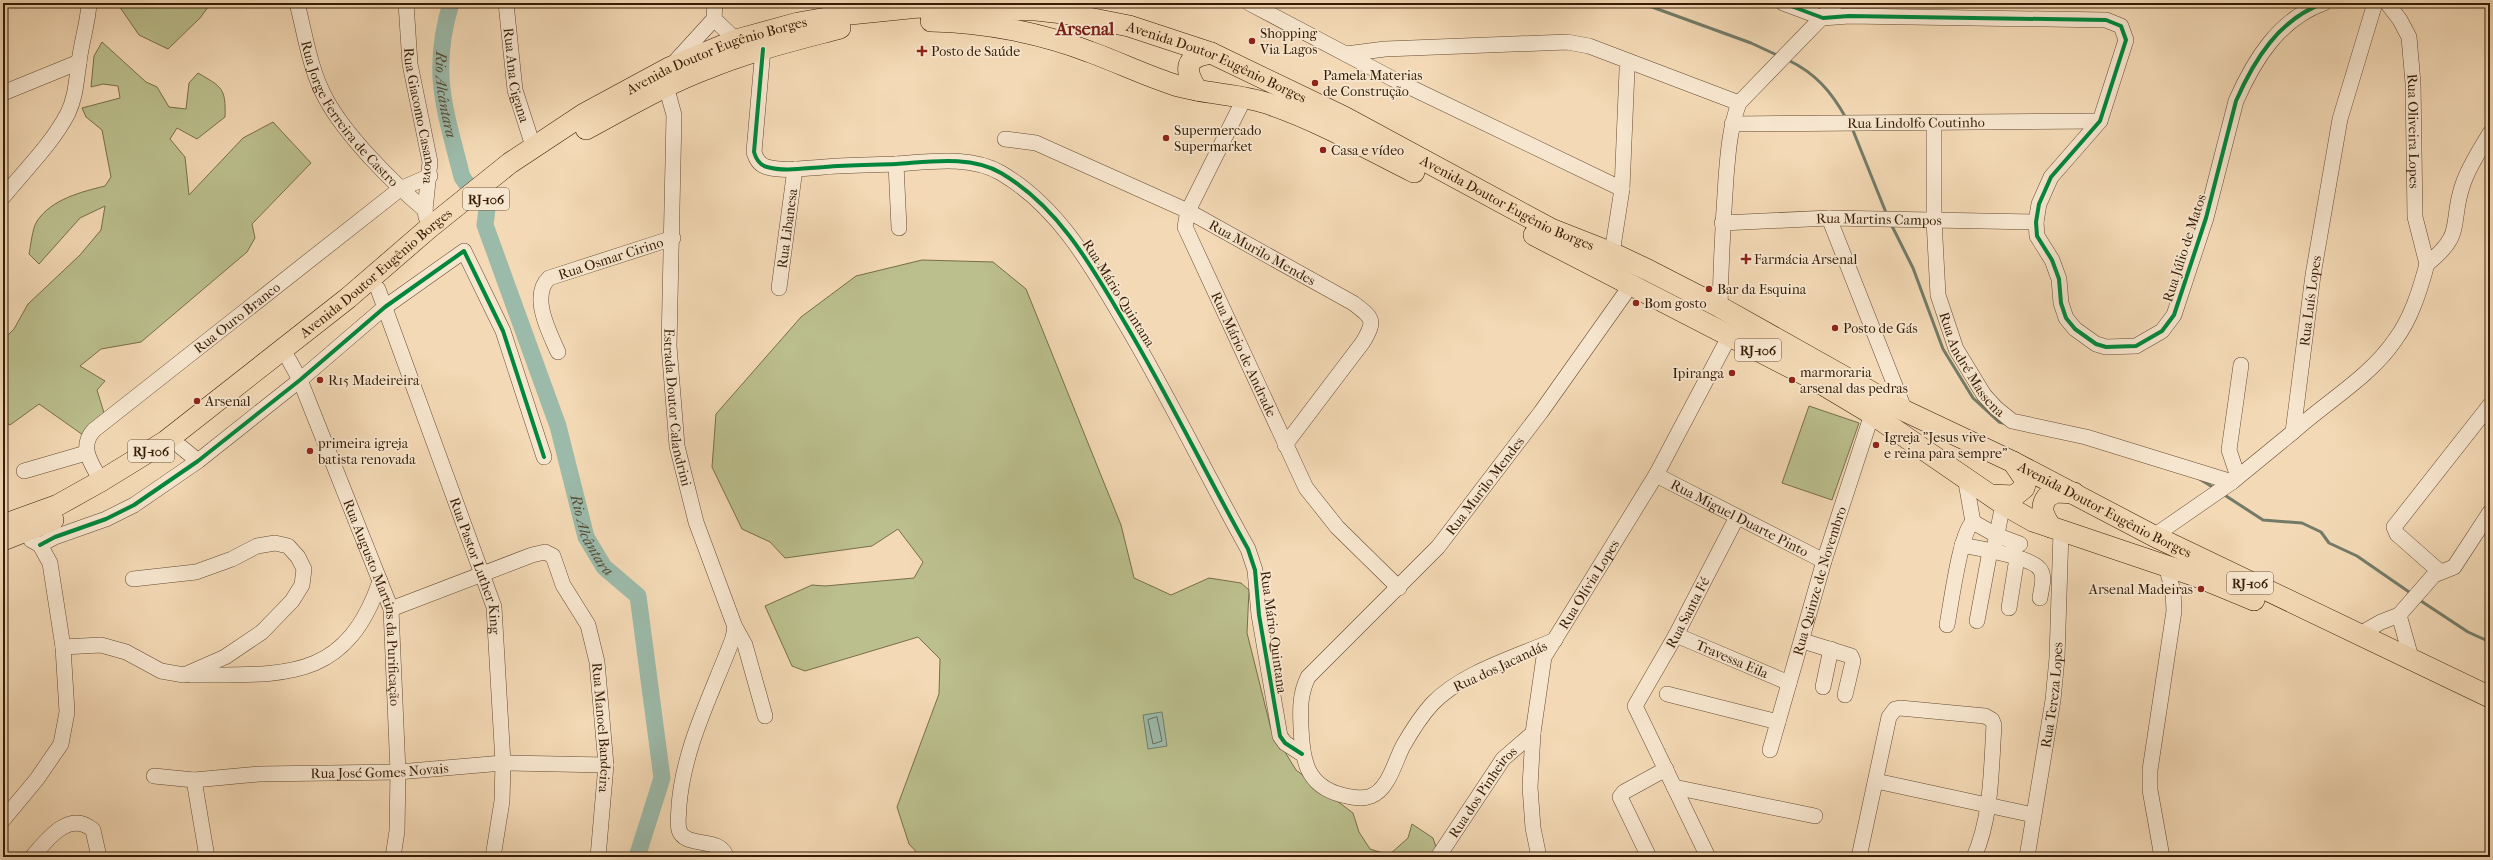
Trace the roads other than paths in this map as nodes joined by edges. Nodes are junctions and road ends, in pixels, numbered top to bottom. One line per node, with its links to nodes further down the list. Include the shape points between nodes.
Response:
1 (89, 3): 20 (street, via 88,24)
2 (297, 3): 37 (street, Rua Jorge Ferreira de Castro, via 317,79 326,99 365,150)
3 (406, 3): 36 (street, Rua Giacomo Casanova, via 410,64 427,139)
4 (506, 3): 32 (street, Rua Ana Cigana, via 515,90)
5 (715, 3): 15 (street)
6 (1249, 3): 19 (street)
7 (1783, 3): 14 (street)
8 (1836, 3): 14 (street)
9 (2324, 3): 45 (street, Rua Júlio de Matos, via 2308,10 2284,27 2266,46 2244,83 2236,101 2206,218 2180,302 2162,331 2136,346 2114,347 2096,344 2076,329 2063,311 2059,279 2052,260 2038,236)
10 (2375, 3): 63 (street, Rua Luís Lopes, via 2340,119 2313,275)
11 (2387, 3): 50 (street, Rua Oliveira Lopes, via 2397,14 2409,37 2413,83 2415,217)
12 (920, 5): 13 (highway, Avenida Doutor Eugênio Borges / RJ-106); 18 (highway, Avenida Doutor Eugênio Borges / RJ-106, via 1063,13 1129,26)
13 (849, 8): 16 (highway, Avenida Doutor Eugênio Borges / RJ-106)
14 (1823, 18): 26 (street); 27 (street, Rua Júlio de Matos, via 1849,16 2106,20 2121,26 2126,40)
15 (714, 19): 16 (street); 22 (street)
16 (736, 40): 22 (highway, Avenida Doutor Eugênio Borges / RJ-106)
17 (763, 49): 22 (highway, Avenida Doutor Eugênio Borges / RJ-106, via 706,68); 23 (highway, Avenida Doutor Eugênio Borges / RJ-106, via 842,28 908,21 956,22 1057,41 1161,80); 35 (street, Rua Mário Quintana, via 754,152 756,160 767,167)
18 (1210, 53): 23 (highway, via 1196,56 1190,63 1188,75); 49 (highway, Avenida Doutor Eugênio Borges / RJ-106, via 1344,116 1551,229)
19 (1346, 54): 21 (street, via 1385,49 1567,42 1589,46); 38 (street)
20 (79, 62): 24 (street); 39 (street, via 77,89 67,113)
21 (1630, 62): 26 (street); 38 (street, via 1627,70)
22 (668, 77): 32 (highway, Avenida Doutor Eugênio Borges / RJ-106, via 584,114); 34 (highway, Avenida Doutor Eugênio Borges / RJ-106, via 577,134); 48 (street, Estrada Doutor Calandrini, via 674,115)
23 (1197, 90): 25 (highway, Avenida Doutor Eugênio Borges / RJ-106)
24 (3, 93)
25 (1245, 98): 40 (street, Rua Mário de Andrade); 51 (highway, Avenida Doutor Eugênio Borges / RJ-106, via 1272,105 1316,124)
26 (1739, 103): 29 (street)
27 (2100, 121): 28 (street, Rua Lindolfo Coutinho); 45 (street, Rua Júlio de Matos, via 2051,177 2039,204)
28 (1934, 122): 29 (street, Rua Lindolfo Coutinho); 44 (street, Rua André Massena)
29 (1732, 124): 46 (street)
30 (2490, 133): 50 (street, via 2474,158 2462,186 2451,242)
31 (1005, 139): 40 (street, Rua Murilo Mendes, via 1036,143)
32 (533, 146): 34 (highway, Avenida Doutor Eugênio Borges / RJ-106)
33 (896, 164): 35 (street, Rua Mário Quintana); 47 (street); 122 (street, Rua Mário Quintana, via 959,162 984,165 1001,173 1029,194 1077,245 1156,376 1248,549 1255,570 1259,615 1280,736 1285,743)
34 (514, 168): 43 (highway, Avenida Doutor Eugênio Borges / RJ-106)
35 (795, 169): 52 (street, Rua Libanesa)
36 (430, 176): 37 (street, Rua Ouro Branco); 42 (street, Rua Giacomo Casanova)
37 (400, 188): 42 (street, Rua Jorge Ferreira de Castro); 66 (street, Rua Ouro Branco, via 94,430 86,442)
38 (1622, 189): 49 (street)
39 (3, 197)
40 (1188, 211): 64 (street, Rua Mário de Andrade, via 1185,227); 64 (street, Rua Murilo Mendes, via 1353,303 1371,317 1372,324 1363,342)
41 (1829, 218): 44 (street, Rua Martins Campos); 46 (street, Rua Martins Campos); 61 (street)
42 (427, 219): 43 (highway, Avenida Doutor Eugênio Borges / RJ-106); 73 (highway, Avenida Doutor Eugênio Borges / RJ-106, via 348,298 166,441)
43 (450, 219): 53 (highway, Avenida Doutor Eugênio Borges / RJ-106)
44 (1934, 220): 45 (street, Rua Martins Campos); 74 (street, Rua André Massena, via 1938,295 1947,325 1968,371 1996,408 2012,421 2086,437)
45 (2036, 222)
46 (1722, 223): 54 (street)
47 (899, 228)
48 (673, 238): 56 (street, Rua Osmar Cirino, via 549,278 542,289 541,299 548,330); 102 (street, Estrada Doutor Calandrini, via 669,346 677,446 696,522)
49 (1612, 252): 54 (highway, Avenida Doutor Eugênio Borges / RJ-106)
50 (2427, 264): 63 (street, via 2419,291 2396,340 2368,369)
51 (1631, 285): 55 (highway, Avenida Doutor Eugênio Borges / RJ-106); 95 (street, Rua Murilo Mendes, via 1541,412 1438,547)
52 (779, 288)
53 (381, 298): 57 (highway, Avenida Doutor Eugênio Borges / RJ-106); 59 (street); 67 (street, via 464,251 503,331); 92 (street, Rua Pastor Luther King)
54 (1720, 307): 61 (highway, Avenida Doutor Eugênio Borges / RJ-106)
55 (1730, 335): 62 (highway, Avenida Doutor Eugênio Borges / RJ-106, via 1817,381); 71 (street, Rua Olívia Lopes)
56 (558, 352)
57 (289, 360): 59 (street, Rua Augusto Martins da Purificação); 65 (highway, Avenida Doutor Eugênio Borges / RJ-106)
58 (2241, 365): 74 (street, via 2229,450)
59 (300, 380): 68 (street); 94 (street, Rua Augusto Martins da Purificação)
60 (2490, 405): 91 (street, via 2394,527 2397,534)
61 (1905, 411): 69 (highway, Avenida Doutor Eugênio Borges / RJ-106)
62 (1872, 414): 72 (highway, Avenida Doutor Eugênio Borges / RJ-106); 89 (street, Rua Quinze de Novembro)
63 (2293, 432): 74 (street)
64 (1285, 444): 95 (street, Rua Mário de Andrade, via 1315,502)
65 (181, 447): 68 (street); 84 (highway, Avenida Doutor Eugênio Borges / RJ-106, via 119,487 74,511)
66 (86, 453): 70 (street); 73 (street)
67 (544, 457)
68 (198, 461): 85 (street, via 134,505)
69 (2013, 462): 75 (highway, Avenida Doutor Eugênio Borges / RJ-106); 76 (highway, via 2026,481 2024,488 2014,496)
70 (24, 471)
71 (1656, 475): 78 (street, Rua Miguel Duarte Pinto); 105 (street, Rua Olívia Lopes)
72 (1965, 477): 76 (highway, Avenida Doutor Eugênio Borges / RJ-106); 79 (street)
73 (101, 481): 80 (highway, Avenida Doutor Eugênio Borges / RJ-106, via 58,505)
74 (2231, 483): 83 (street)
75 (2074, 493): 81 (highway, via 2056,492 2047,497 2043,509 2044,516); 83 (highway, Avenida Doutor Eugênio Borges / RJ-106)
76 (1997, 499): 81 (highway, Avenida Doutor Eugênio Borges / RJ-106, via 2033,521); 82 (street)
77 (2490, 512): 91 (street, via 2454,567)
78 (1737, 517): 89 (street, Rua Miguel Duarte Pinto); 104 (street, Rua Santa Fé)
79 (1973, 522): 82 (street); 86 (street, via 1967,529)
80 (3, 525)
81 (2056, 529): 90 (highway, Avenida Doutor Eugênio Borges / RJ-106); 132 (street, Rua Tereza Lopes, via 2057,658 2053,700)
82 (1996, 535): 87 (street); 88 (street)
83 (2154, 536): 103 (highway, Avenida Doutor Eugênio Borges / RJ-106)
84 (12, 537): 85 (street)
85 (40, 545): 107 (street, via 50,563)
86 (1962, 545): 88 (street); 101 (street)
87 (2019, 551): 88 (street); 96 (street, via 2042,572); 97 (street)
88 (1992, 552): 100 (street)
89 (1824, 561): 106 (street, Rua Quinze de Novembro)
90 (2166, 566): 117 (highway, Avenida Doutor Eugênio Borges / RJ-106, via 2221,586); 149 (street, via 2173,591 2174,611 2150,770 2150,790)
91 (2439, 571): 99 (street)
92 (483, 574): 98 (street); 123 (street, Rua Pastor Luther King, via 494,607); 124 (street, Rua Manoel Bandeira, via 532,555 545,552 553,556 563,585 588,625 593,640)
93 (133, 579): 111 (street, via 196,572 232,559 257,546 276,542 288,546 298,556 304,569 302,585 275,620 244,646)
94 (380, 581): 98 (street, Rua Augusto Martins da Purificação); 111 (street, via 371,608 345,643 330,657 282,672)
95 (1399, 588): 110 (street, Rua Murilo Mendes)
96 (2040, 598)
97 (2009, 608)
98 (391, 609): 126 (street, Rua Augusto Martins da Purificação)
99 (2399, 615): 103 (street, via 2380,622); 109 (street)
100 (1977, 620)
101 (1947, 625)
102 (735, 627): 118 (street, Estrada Doutor Calandrini, via 745,645); 141 (street, via 687,756 678,822 682,835 688,839 717,846)
103 (2358, 635): 109 (highway, Avenida Doutor Eugênio Borges / RJ-106)
104 (1676, 636): 112 (street, Travessa Eila); 125 (street, Rua Santa Fé, via 1635,706)
105 (1555, 640): 120 (street, Rua Olívia Lopes, via 1544,657); 122 (street, Rua dos Jacandás, via 1453,686 1432,704 1403,746 1385,783 1372,796 1361,798 1330,792 1309,772)
106 (1803, 641): 108 (street); 112 (street, Rua Quinze de Novembro)
107 (63, 647): 111 (street, via 101,645 126,652 160,672); 134 (street, via 67,712 61,744 37,779)
108 (1831, 649): 113 (street); 115 (street, via 1847,654 1853,661)
109 (2412, 661): 116 (highway, Avenida Doutor Eugênio Borges / RJ-106)
110 (1316, 668): 122 (street, Rua dos Jacandás, via 1301,692)
111 (184, 675)
112 (1789, 683): 119 (street, Rua Quinze de Novembro)
113 (1823, 687)
114 (1667, 694): 119 (street)
115 (1845, 695)
116 (2490, 697)
117 (2490, 711)
118 (766, 716)
119 (1778, 722): 121 (street, Rua Quinze de Novembro)
120 (1533, 733): 142 (street, Rua dos Pinheiros, via 1504,759); 143 (street, Rua Olívia Lopes, via 1530,787 1533,828)
121 (1770, 750)
122 (1302, 754)
123 (503, 763): 124 (street, Rua José Gomes Novais); 126 (street, Rua José Gomes Novais); 139 (street, Rua Pastor Luther King, via 502,802)
124 (606, 765): 140 (street, Rua Manoel Bandeira)
125 (1666, 768): 130 (street); 144 (street, via 1624,792 1620,797)
126 (398, 772): 128 (street, Rua José Gomes Novais, via 259,774); 138 (street, Rua Augusto Martins da Purificação, via 397,831)
127 (154, 776): 128 (street, Rua José Gomes Novais)
128 (194, 780): 137 (street)
129 (1876, 781): 131 (street); 131 (street, via 1889,717 1895,709 1985,716 1992,720 1994,725); 146 (street)
130 (1674, 787): 133 (street); 145 (street)
131 (1988, 806): 132 (street); 147 (street, via 1982,839)
132 (2033, 815): 148 (street, Rua Tereza Lopes)
133 (1815, 816)
134 (3, 820)
135 (98, 853): 136 (street, via 93,830 89,826 72,824 58,829)
136 (32, 857)
137 (207, 857)
138 (393, 857)
139 (493, 857)
140 (598, 857)
141 (726, 857)
142 (1438, 857)
143 (1539, 857)
144 (1649, 857)
145 (1708, 857)
146 (1859, 857)
147 (1974, 857)
148 (2027, 857)
149 (2162, 857)

